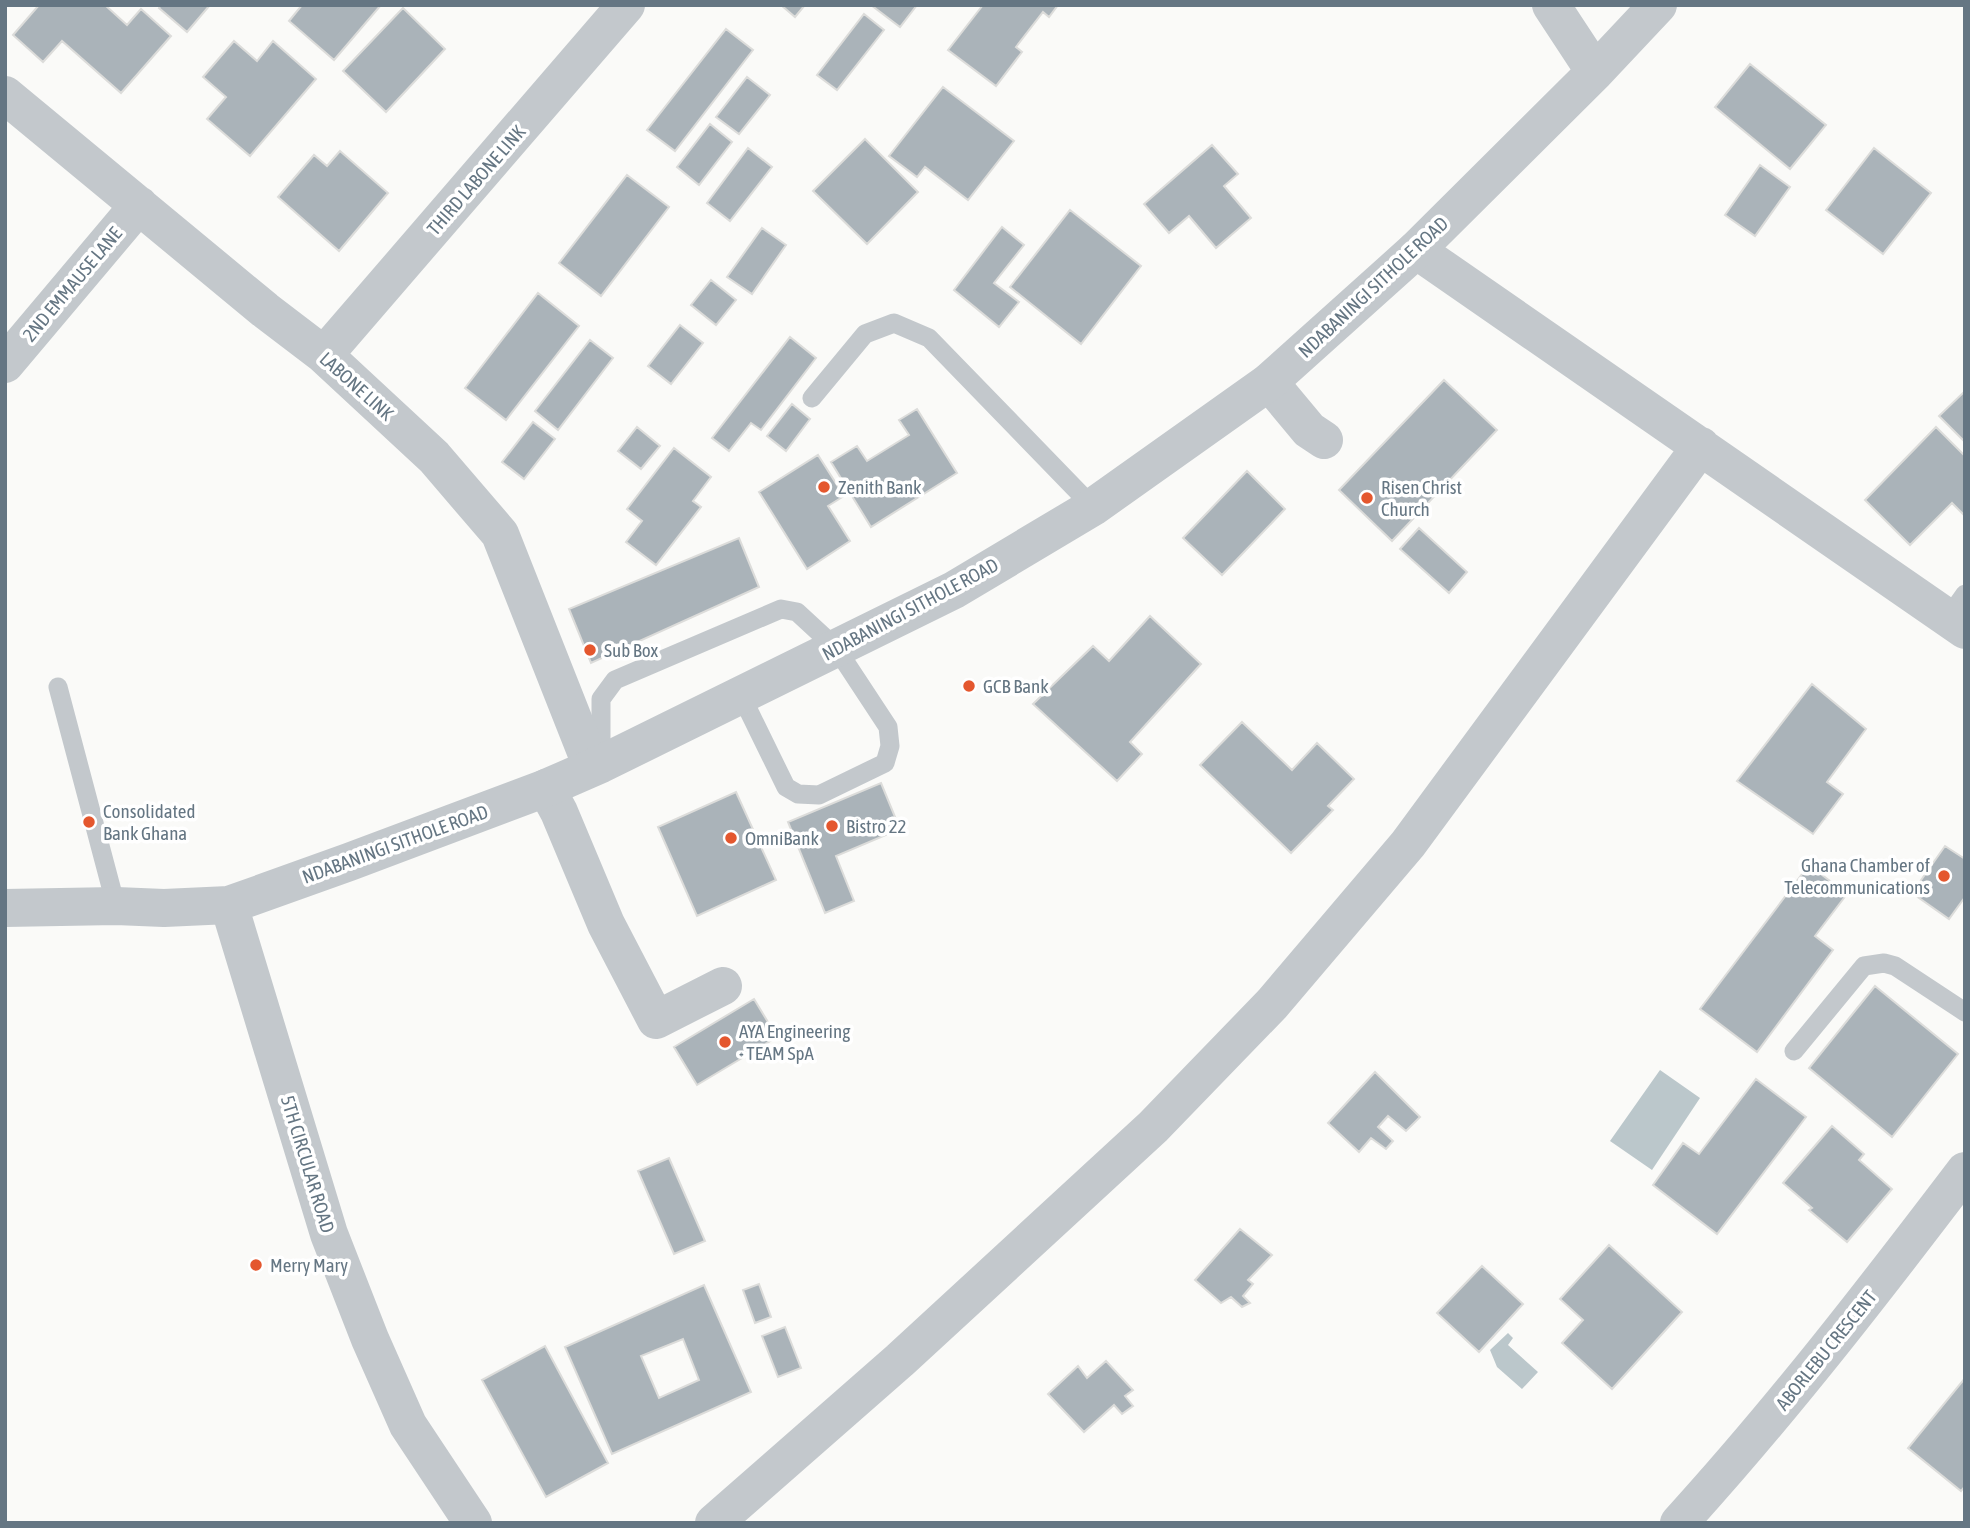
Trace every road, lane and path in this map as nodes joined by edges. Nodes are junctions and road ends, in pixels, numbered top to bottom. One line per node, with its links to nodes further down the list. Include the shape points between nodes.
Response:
1 (1551, 5): 4 (street)
2 (1658, 5): 4 (street, NDABANINGI SITHOLE ROAD)
3 (609, 11): 8 (street, THIRD LABONE LINK)
4 (1595, 72): 7 (street, NDABANINGI SITHOLE ROAD)
5 (5, 95): 6 (street, LABONE LINK)
6 (139, 205): 8 (street, LABONE LINK); 9 (street, 2ND EMMAUSE LANE)
7 (1416, 250): 10 (street, NDABANINGI SITHOLE ROAD); 13 (street)
8 (324, 355): 19 (street, LABONE LINK, via 434,457 500,534)
9 (5, 364)
10 (1269, 382): 12 (street, via 1309,430); 14 (street, NDABANINGI SITHOLE ROAD)
11 (812, 398): 14 (lane, via 865,334 894,323 929,338)
12 (1324, 440)
13 (1701, 446): 15 (street); 29 (street, via 1408,844 1272,1004 1153,1127 901,1360)
14 (1093, 507): 16 (street, NDABANINGI SITHOLE ROAD, via 954,590)
15 (1959, 614)
16 (836, 648): 18 (street, NDABANINGI SITHOLE ROAD); 18 (lane, via 888,727 890,746 885,763 818,794 798,793 786,787); 19 (lane, via 797,612 780,609 615,680 601,699)
17 (58, 687): 22 (lane)
18 (741, 695): 19 (street, NDABANINGI SITHOLE ROAD)
19 (597, 765): 20 (street, NDABANINGI SITHOLE ROAD)
20 (546, 788): 21 (street, NDABANINGI SITHOLE ROAD); 24 (street, via 606,924 656,1020)
21 (229, 905): 22 (street, NDABANINGI SITHOLE ROAD); 28 (street, 5TH CIRCULAR ROAD, via 329,1234 370,1339 408,1425)
22 (116, 906): 23 (street, NDABANINGI SITHOLE ROAD)
23 (5, 908)
24 (723, 986)
25 (1965, 1012): 26 (lane, via 1895,966 1864,966)
26 (1794, 1051)
27 (1965, 1171): 30 (street, ABORLEBU CRESCENT, via 1854,1317)
28 (473, 1523)
29 (714, 1523)
30 (1679, 1523)

